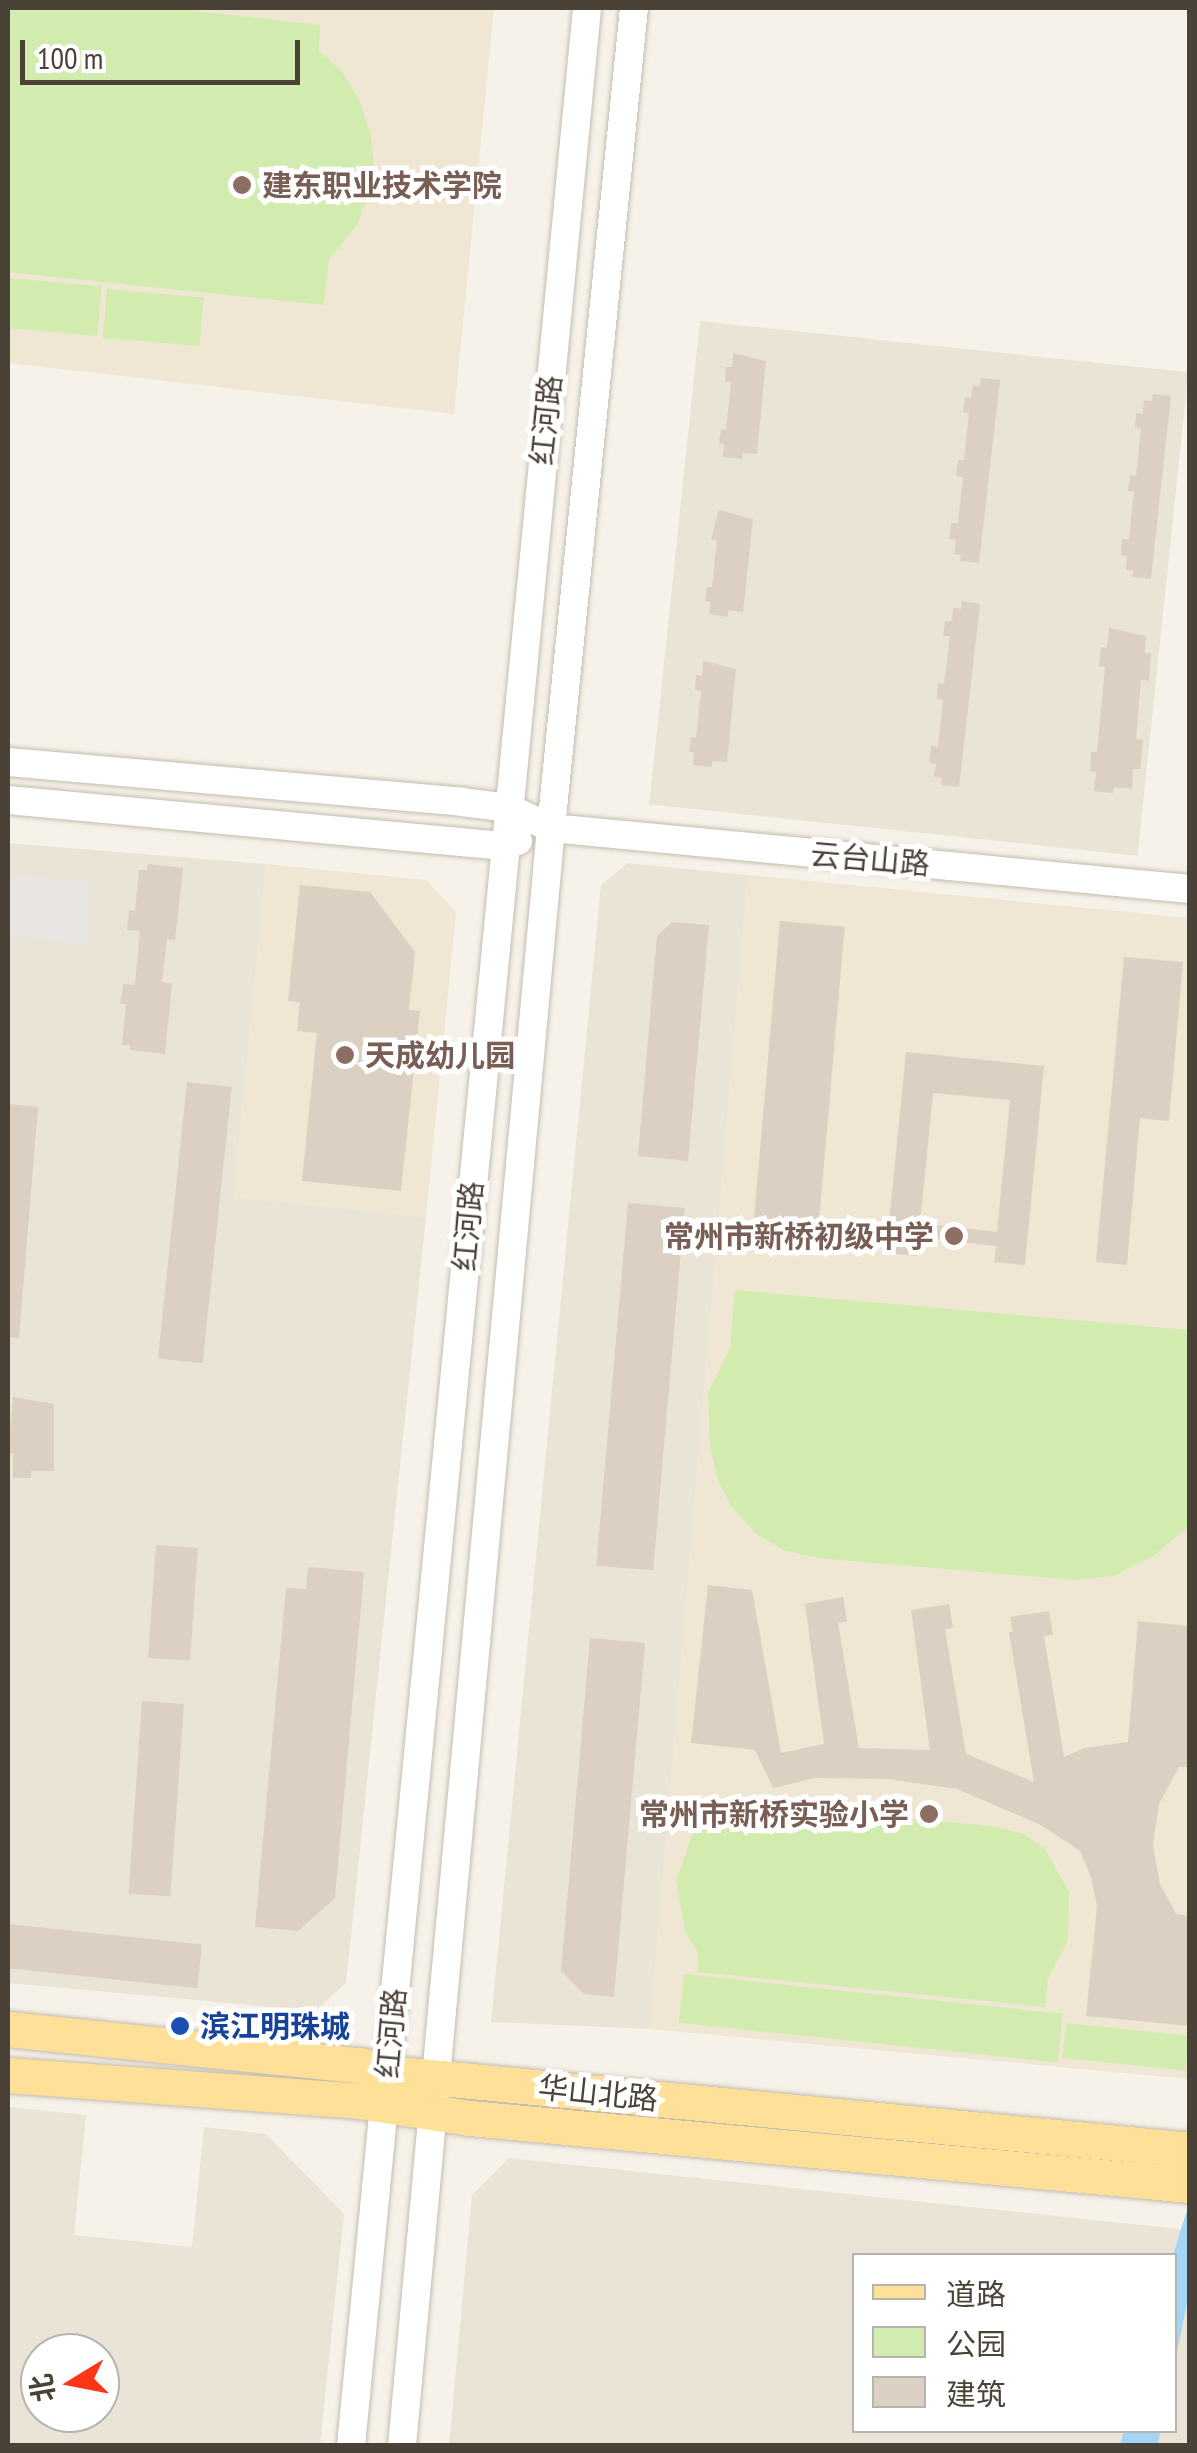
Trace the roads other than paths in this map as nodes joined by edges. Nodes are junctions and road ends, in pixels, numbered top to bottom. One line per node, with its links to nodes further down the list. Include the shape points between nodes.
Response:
1 (587, 8): 5 (street, 红河路)
2 (634, 8): 6 (street, 红河路)
3 (8, 762): 5 (street, 云台山路)
4 (8, 800): 7 (street, 云台山路)
5 (508, 808): 6 (street, 云台山路); 7 (street, 红河路)
6 (551, 828): 7 (street, 云台山路); 8 (street, 云台山路); 12 (street, 红河路)
7 (504, 846): 11 (street, 红河路)
8 (1190, 889)
9 (8, 2029): 11 (main road, 华山北路, via 359,2064)
10 (8, 2075): 11 (main road, 华山北路)
11 (386, 2089): 12 (main road, 华山北路); 14 (street, 红河路)
12 (436, 2095): 13 (main road, 华山北路); 15 (street, 红河路)
13 (1186, 2167)
14 (351, 2446)
15 (402, 2446)

